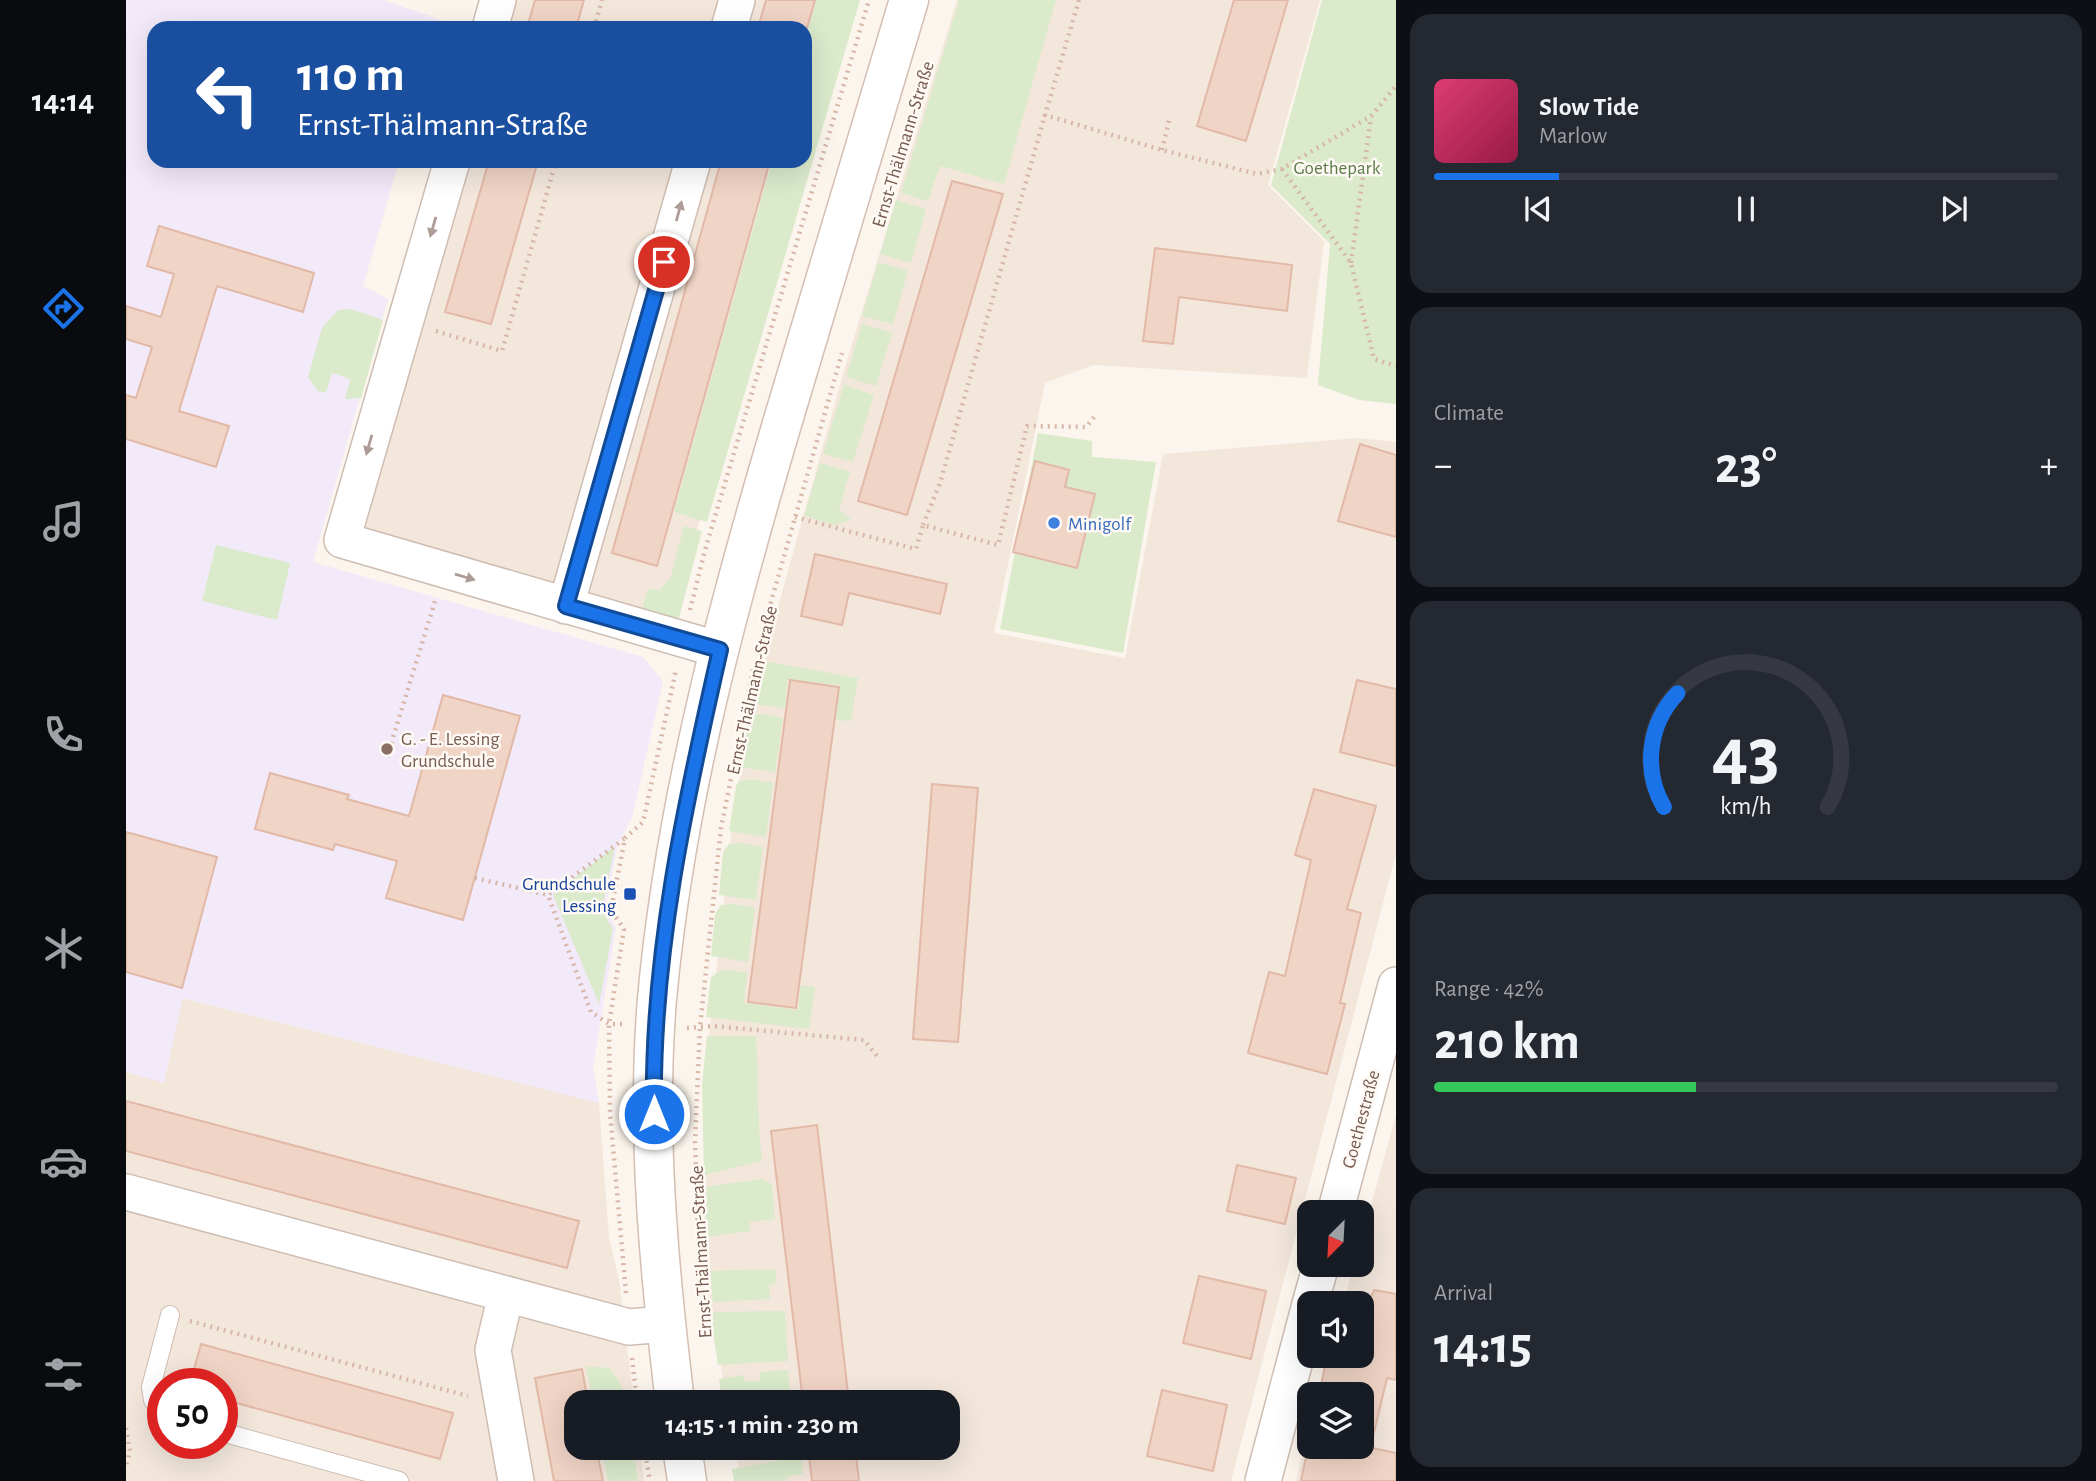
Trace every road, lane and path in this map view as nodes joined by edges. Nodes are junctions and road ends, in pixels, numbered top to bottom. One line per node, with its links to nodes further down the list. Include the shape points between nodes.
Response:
1 (498, 0): 6 (street)
2 (602, 0): 7 (path)
3 (737, 0): 8 (street)
4 (909, 0): 23 (main road, Ernst-Thälmann-Straße)
5 (1079, 0): 10 (path)
6 (492, 21)
7 (596, 21)
8 (731, 21)
9 (1396, 86): 12 (path)
10 (1045, 115): 13 (path); 25 (path, via 940,483)
11 (1170, 116): 13 (path)
12 (1371, 116): 17 (path); 18 (path)
13 (1162, 150): 17 (path, via 1257,174)
14 (450, 168): 19 (street, Ernst-Thälmann-Straße, one-way to 19)
15 (554, 168): 19 (path, via 502,351)
16 (690, 168): 27 (street, one-way to 16)
17 (1282, 169): 18 (path)
18 (1351, 263): 21 (path, via 1374,359)
19 (405, 322): 26 (street, Ernst-Thälmann-Straße, one-way to 26, via 342,540)
20 (843, 348): 24 (path, Ernst-Thälmann-Straße)
21 (1396, 366)
22 (1095, 416): 25 (path, via 1086,428 1027,426 998,545)
23 (757, 506): 24 (path); 29 (main road, Ernst-Thälmann-Straße)
24 (796, 517): 25 (path, via 916,549); 28 (path, Ernst-Thälmann-Straße)
25 (923, 525)
26 (444, 570): 27 (street, Ernst-Thälmann-Straße, one-way to 27); 30 (path)
27 (566, 606): 29 (street, Ernst-Thälmann-Straße)
28 (759, 645)
29 (738, 654): 35 (main road, Ernst-Thälmann-Straße, via 694,764 669,901); 36 (path, Ernst-Thälmann-Straße)
30 (387, 757)
31 (625, 838): 33 (path)
32 (475, 877): 33 (path)
33 (548, 895): 35 (path, via 591,1012 609,1024)
34 (1396, 985): 39 (street, Goethestraße)
35 (656, 1026): 36 (path); 43 (main road, Ernst-Thälmann-Straße, via 654,1161)
36 (700, 1027): 37 (path, via 864,1040); 41 (path, Ernst-Thälmann-Straße, via 695,1142)
37 (877, 1056)
38 (126, 1192): 40 (street, Ernst-Thälmann-Straße)
39 (1338, 1200)
40 (506, 1294): 43 (street, Ernst-Thälmann-Straße, via 629,1326); 47 (street, via 493,1350)
41 (701, 1301)
42 (170, 1315): 45 (lane); 47 (path, via 474,1398)
43 (666, 1324): 46 (main road, Ernst-Thälmann-Straße)
44 (1297, 1354): 57 (street)
45 (156, 1368)
46 (674, 1390)
47 (500, 1395): 54 (street)
48 (126, 1428): 52 (path, via 130,1451)
49 (238, 1436): 53 (lane)
50 (646, 1460): 55 (path)
51 (684, 1460): 56 (main road)
52 (126, 1466)
53 (399, 1481)
54 (516, 1481)
55 (650, 1481)
56 (687, 1481)
57 (1263, 1481)

